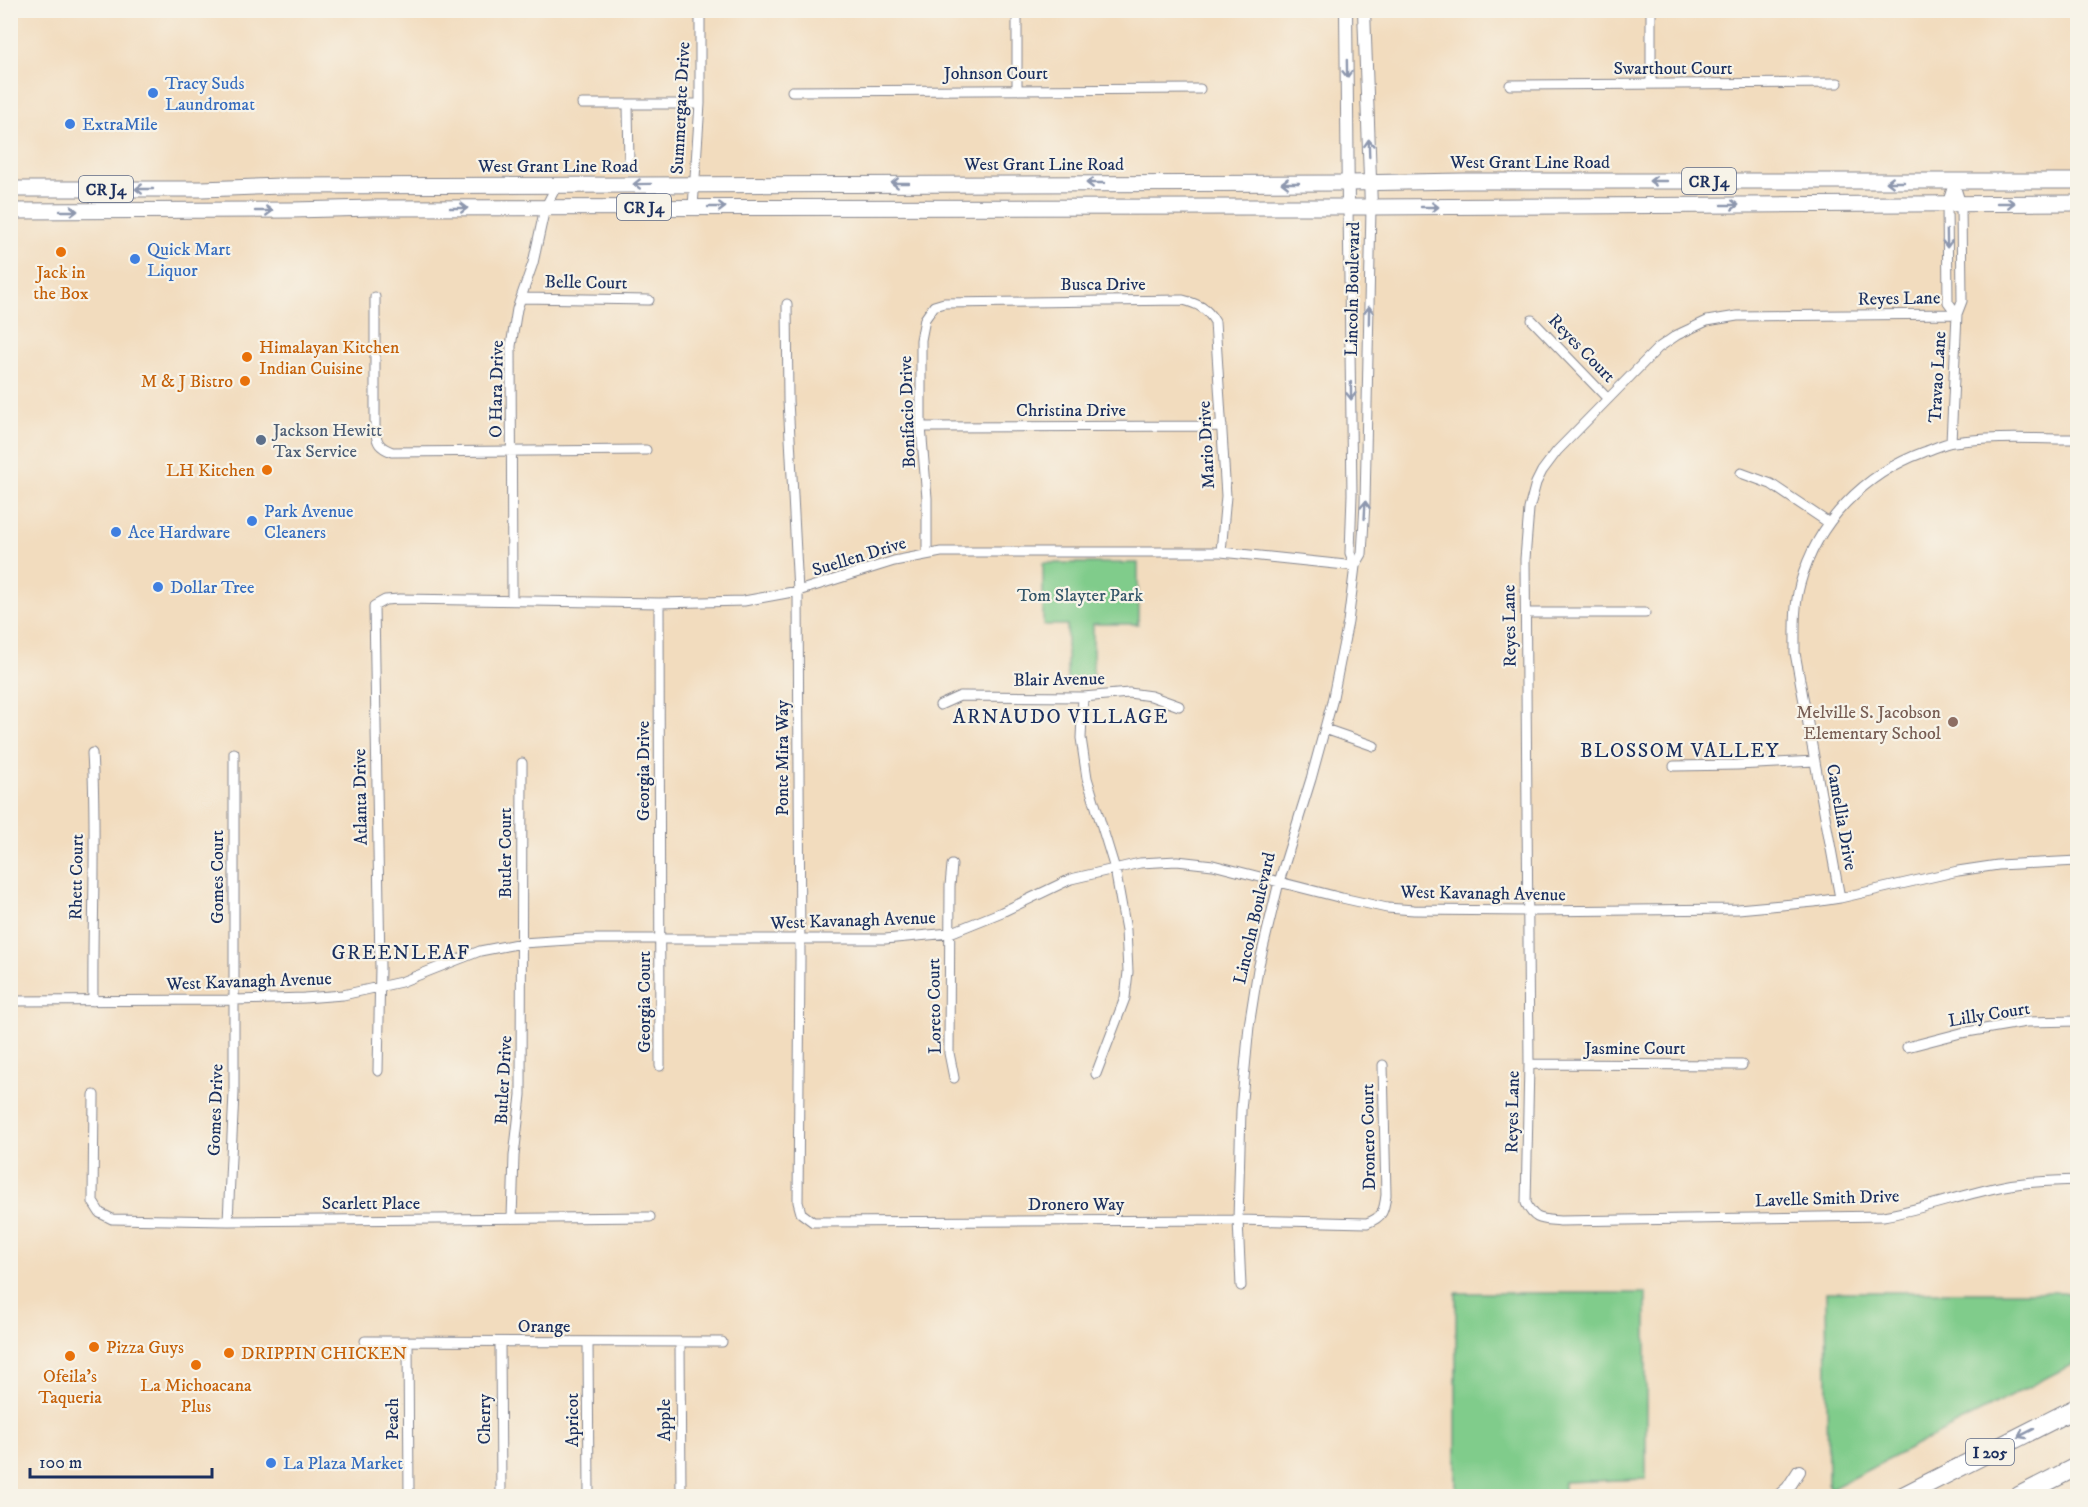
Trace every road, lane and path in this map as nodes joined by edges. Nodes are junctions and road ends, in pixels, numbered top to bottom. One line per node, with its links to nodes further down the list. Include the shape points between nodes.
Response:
1 (699, 10): 13 (street, Summergate Drive)
2 (1017, 10): 11 (street)
3 (1346, 10): 18 (street, Lincoln Boulevard, one-way to 18)
4 (1364, 10): 19 (street, Lincoln Boulevard, one-way to 4)
5 (1651, 10): 7 (street)
6 (1838, 83): 7 (street, Swarthout Court)
7 (1651, 84): 8 (street, Swarthout Court)
8 (1510, 85)
9 (1200, 89): 11 (street, Johnson Court)
10 (792, 90): 11 (street, Johnson Court)
11 (1017, 90)
12 (582, 104): 14 (street)
13 (700, 104): 14 (street); 20 (street, Summergate Drive)
14 (628, 105): 15 (street)
15 (629, 165)
16 (2078, 181): 17 (main road, West Grant Line Road / CR J4)
17 (1954, 182): 19 (main road, West Grant Line Road / CR J4, one-way to 19); 25 (street, Travao Lane)
18 (1349, 183): 19 (main road, West Grant Line Road / CR J4); 20 (main road, West Grant Line Road / CR J4, one-way to 20); 27 (street, Lincoln Boulevard)
19 (1370, 183): 28 (street, Lincoln Boulevard)
20 (693, 184): 21 (main road, West Grant Line Road / CR J4, one-way to 21); 26 (street, Summergate Drive)
21 (557, 185): 22 (main road, West Grant Line Road / CR J4); 30 (street, O Hara Drive)
22 (394, 186): 23 (main road, West Grant Line Road / CR J4, one-way to 23); 29 (main road, via 388,194)
23 (10, 189)
24 (2078, 203): 25 (main road, CR J4, one-way to 24)
25 (1954, 204): 28 (main road, CR J4, one-way to 25); 37 (street, Travao Lane, via 1962,301); 37 (street, Travao Lane, one-way to 37, via 1948,302)
26 (693, 207): 27 (main road, CR J4, one-way to 27); 30 (main road, CR J4)
27 (1348, 207): 28 (main road, CR J4); 51 (street, Lincoln Boulevard, one-way to 51, via 1350,553)
28 (1371, 207): 51 (street, Lincoln Boulevard, one-way to 28, via 1362,554 1365,503)
29 (351, 208): 30 (main road, CR J4, one-way to 30); 31 (main road, CR J4, one-way to 29)
30 (545, 208): 33 (street, O Hara Drive)
31 (10, 212)
32 (375, 297): 46 (street, via 377,443 392,452)
33 (522, 298): 34 (street, Belle Court); 46 (street, O Hara Drive, via 512,346)
34 (649, 300)
35 (966, 302): 39 (street, Busca Drive, via 1183,300 1209,311); 42 (street, Bonifacio Drive, via 934,306 925,319 921,340)
36 (787, 304): 52 (street, Ponte Mira Way)
37 (1957, 314): 40 (street, Reyes Lane, via 1737,316 1707,321 1658,348); 44 (street, Travao Lane)
38 (1532, 320): 40 (street, Reyes Court)
39 (1217, 337): 41 (street, Mario Drive)
40 (1608, 399): 56 (street, Reyes Lane, via 1557,450 1536,483 1528,509)
41 (1222, 426): 42 (street, Christina Drive); 49 (street, Mario Drive, via 1226,496)
42 (921, 427): 50 (street, Bonifacio Drive)
43 (2078, 439): 44 (street, Camellia Drive)
44 (1951, 442): 48 (street, Camellia Drive, via 1910,457 1870,479)
45 (646, 450): 46 (street)
46 (512, 452): 53 (street, O Hara Drive)
47 (1741, 472): 48 (street, via 1771,484)
48 (1829, 523): 65 (street, Camellia Drive, via 1810,558 1795,611 1795,652)
49 (1221, 552): 50 (street, Suellen Drive); 51 (street, Suellen Drive)
50 (927, 554): 52 (street, Suellen Drive)
51 (1355, 566): 61 (street, Lincoln Boulevard, via 1348,622)
52 (798, 591): 54 (street, Suellen Drive, via 744,601); 76 (street, Ponte Mira Way)
53 (512, 600): 54 (street, Suellen Drive); 55 (street, Suellen Drive, via 400,599)
54 (659, 603): 75 (street, Georgia Drive)
55 (374, 606): 78 (street, Atlanta Drive)
56 (1526, 613): 57 (street); 73 (street, Reyes Lane)
57 (1645, 613)
58 (1083, 697): 59 (street, Blair Avenue, via 960,696); 60 (street, Blair Avenue, via 1129,693); 70 (street, via 1081,738 1087,778)
59 (940, 705)
60 (1179, 706)
61 (1325, 729): 62 (street); 71 (street, Lincoln Boulevard)
62 (1374, 746)
63 (92, 753): 81 (street, Rhett Court)
64 (234, 753): 79 (street, Gomes Court)
65 (1815, 760): 67 (street); 72 (street, Camellia Drive)
66 (522, 763): 77 (street, Butler Court)
67 (1674, 766)
68 (2078, 861): 72 (street, West Kavanagh Avenue, via 1998,865)
69 (952, 865): 74 (street, Loreto Court)
70 (1115, 869): 71 (street, West Kavanagh Avenue, via 1177,861 1213,865); 74 (street, West Kavanagh Avenue, via 1071,879); 89 (street, via 1126,930 1128,972 1125,998)
71 (1279, 882): 73 (street, West Kavanagh Avenue, via 1387,908); 96 (street, Lincoln Boulevard, via 1249,1026 1241,1110)
72 (1840, 898): 73 (street, West Kavanagh Avenue, via 1738,909)
73 (1528, 911): 84 (street, Reyes Lane)
74 (950, 933): 76 (street, West Kavanagh Avenue, via 885,939); 90 (street, Loreto Court, via 949,1053)
75 (660, 939): 76 (street, West Kavanagh Avenue); 77 (street, West Kavanagh Avenue); 87 (street, Georgia Court)
76 (800, 939): 93 (street, Ponte Mira Way)
77 (522, 943): 78 (street, West Kavanagh Avenue, via 480,951 402,982); 95 (street, Butler Drive, via 521,1095)
78 (379, 987): 79 (street, West Kavanagh Avenue, via 304,998); 88 (street, Atlanta Drive)
79 (234, 1000): 81 (street, West Kavanagh Avenue); 98 (street, Gomes Drive)
80 (10, 1001): 81 (street, West Kavanagh Avenue)
81 (93, 1001)
82 (2078, 1021): 83 (street, Lilly Court, via 2026,1022)
83 (1907, 1047)
84 (1529, 1064): 86 (street, Jasmine Court); 97 (street, Reyes Lane, via 1526,1203 1540,1220)
85 (1383, 1065): 99 (street, Dronero Court, via 1384,1212 1379,1219)
86 (1742, 1065)
87 (660, 1066)
88 (378, 1071)
89 (1096, 1074)
90 (954, 1078)
91 (93, 1095): 98 (street, Scarlett Place, via 92,1194 96,1208 106,1217 119,1220)
92 (2078, 1180): 97 (street, Lavelle Smith Drive, via 2003,1186 1883,1216)
93 (801, 1213): 96 (street, Dronero Way, via 813,1222)
94 (650, 1217): 95 (street, Scarlett Place)
95 (512, 1218): 98 (street, Scarlett Place)
96 (1238, 1220): 99 (street, Dronero Way); 100 (street, Lincoln Boulevard)
97 (1574, 1220)
98 (228, 1221)
99 (1355, 1223)
100 (1241, 1286)
101 (365, 1341): 102 (street, Orange)
102 (408, 1342): 103 (street, Orange); 110 (street, Peach)
103 (500, 1342): 104 (street, Orange); 111 (street, Cherry)
104 (588, 1342): 106 (street, Orange); 112 (street, Apricot)
105 (722, 1342): 106 (street, Orange)
106 (680, 1343): 113 (street, Apple)
107 (2078, 1407): 115 (highway, I 205, one-way to 115)
108 (2078, 1466): 116 (highway)
109 (1799, 1471): 114 (street)
110 (409, 1497)
111 (501, 1497)
112 (589, 1497)
113 (681, 1497)
114 (1779, 1497)
115 (1903, 1497)
116 (2019, 1497)

